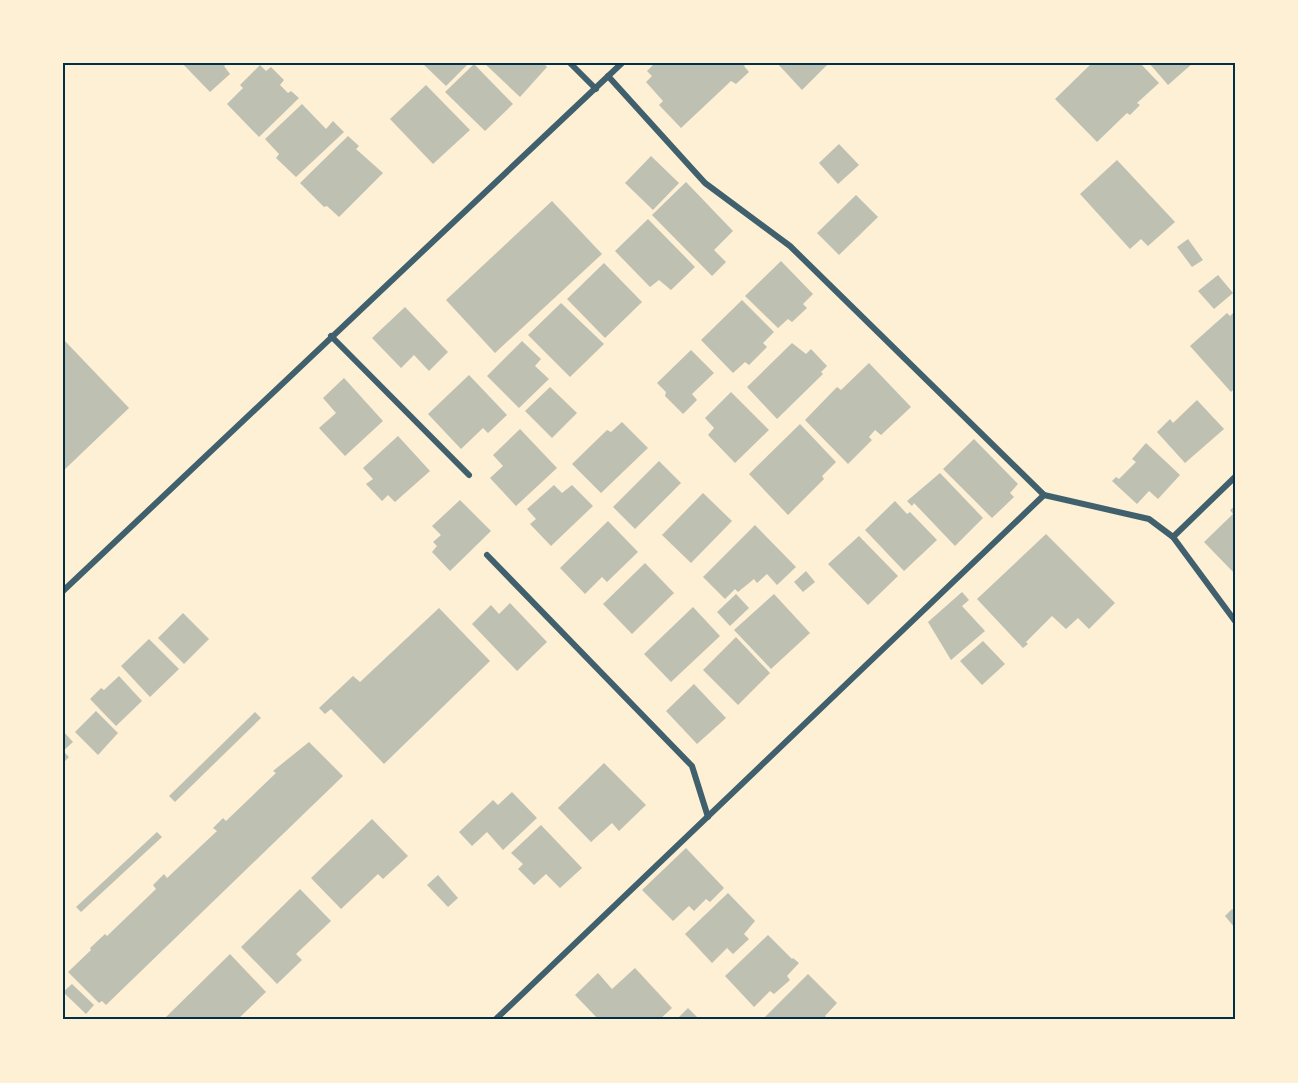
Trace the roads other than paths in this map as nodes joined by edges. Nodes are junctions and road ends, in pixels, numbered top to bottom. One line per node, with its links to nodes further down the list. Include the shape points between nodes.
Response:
1 (570, 63): 4 (street)
2 (622, 63): 3 (street)
3 (608, 76): 4 (street); 8 (street, via 705,183 790,246)
4 (596, 89): 5 (street)
5 (331, 336): 6 (street); 11 (street)
6 (469, 475)
7 (1235, 477): 9 (street)
8 (1044, 495): 9 (street, via 1149,519); 13 (street)
9 (1173, 537): 12 (street)
10 (487, 555): 13 (street, via 692,766)
11 (63, 591)
12 (1235, 621)
13 (708, 816): 14 (street)
14 (495, 1020)

